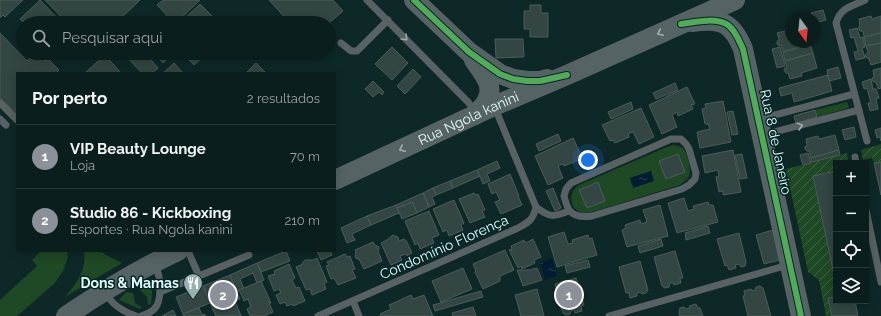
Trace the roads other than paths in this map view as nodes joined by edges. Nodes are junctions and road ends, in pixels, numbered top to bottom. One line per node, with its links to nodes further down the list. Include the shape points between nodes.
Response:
1 (368, 0): 5 (lane)
2 (414, 0): 8 (street)
3 (735, 0): 6 (street, Rua Ngola kanini)
4 (865, 0): 10 (lane, via 843,11 836,23)
5 (388, 20): 7 (lane, via 357,51 351,51); 14 (lane, one-way to 14, via 468,102)
6 (681, 24): 9 (street, Rua Ngola kanini, one-way to 9); 18 (street, Rua 8 de Janeiro, via 717,22 733,30 743,49)
7 (341, 43)
8 (469, 52): 9 (street, via 500,74 513,79 540,81); 14 (street, via 490,86 487,100)
9 (568, 75): 12 (street, Rua Ngola kanini)
10 (854, 94): 13 (lane); 18 (lane)
11 (0, 103): 16 (lane)
12 (494, 106): 14 (street, Rua Ngola kanini); 21 (lane)
13 (858, 110): 18 (lane, one-way to 13); 19 (lane)
14 (475, 115): 20 (street, Rua Ngola kanini, one-way to 20)
15 (0, 119): 17 (lane)
16 (16, 119)
17 (6, 125)
18 (760, 128): 27 (street, Rua 8 de Janeiro)
19 (866, 141)
20 (341, 173)
21 (536, 207): 22 (lane, via 545,214 555,216); 33 (lane, Condomínio Florença, via 534,216 518,228)
22 (569, 211): 22 (lane, via 564,196 566,188 571,183 671,139 681,139 689,149 696,173 689,185 682,189 592,216 584,217)
23 (869, 223): 28 (lane)
24 (188, 252): 29 (lane)
25 (249, 255): 29 (lane)
26 (164, 256): 31 (street); 32 (lane, via 156,268)
27 (790, 264): 39 (lane); 40 (street, Rua 8 de Janeiro)
28 (879, 266): 30 (lane)
29 (199, 276): 32 (lane)
30 (881, 282)
31 (106, 290): 34 (street); 35 (lane, via 118,307)
32 (160, 292): 36 (lane, via 157,306)
33 (353, 301): 37 (lane, Condomínio Florença); 38 (lane)
34 (78, 311)
35 (136, 316)
36 (141, 316)
37 (318, 316)
38 (359, 316)
39 (608, 316)
40 (801, 316)

